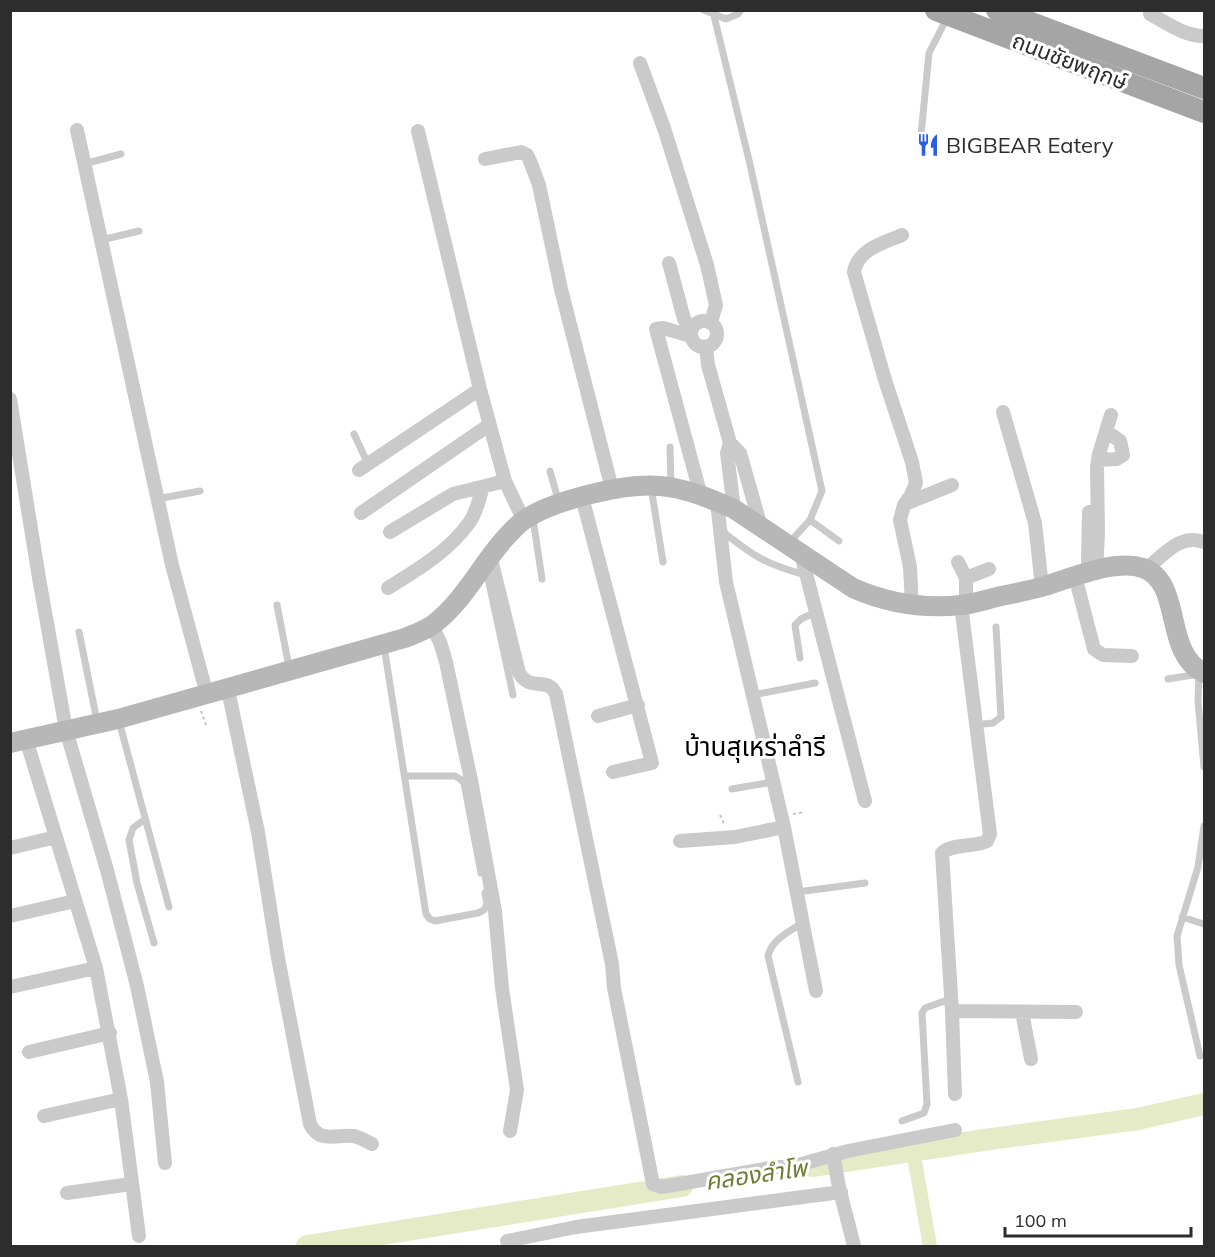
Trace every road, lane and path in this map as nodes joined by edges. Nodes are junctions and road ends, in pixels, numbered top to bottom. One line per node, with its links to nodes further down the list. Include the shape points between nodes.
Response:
1 (704, 10): 6 (lane)
2 (741, 10): 6 (lane, via 726,19)
3 (942, 13): 10 (main road, ถนนชัยพฤกษ์); 13 (lane, via 929,53)
4 (1010, 13): 9 (main road, ถนนชัยพฤกษ์)
5 (1150, 14): 7 (street, via 1177,29)
6 (714, 16): 51 (lane, via 818,465 822,491)
7 (1204, 36)
8 (640, 63): 21 (street, via 710,274 716,305)
9 (1204, 88)
10 (1204, 112)
11 (77, 130): 16 (street)
12 (418, 131): 24 (street)
13 (921, 135)
14 (121, 154): 16 (lane)
15 (485, 159): 41 (street, via 521,152 527,155 539,185)
16 (84, 164): 19 (street)
17 (140, 231): 19 (lane)
18 (902, 235): 47 (street, via 862,255 854,272 912,462 916,483)
19 (101, 240): 44 (street)
20 (669, 263): 22 (street)
21 (711, 322): 22 (street, via 701,320); 23 (street, via 718,337)
22 (691, 333): 23 (street, via 696,345); 45 (street, via 656,329)
23 (706, 347): 31 (street)
24 (480, 389): 28 (street); 34 (street)
25 (10, 399): 92 (street)
26 (1003, 412): 67 (street, via 1035,523)
27 (1111, 415): 29 (street)
28 (489, 425): 36 (street); 49 (street)
29 (1106, 431): 33 (street); 33 (street, via 1120,441 1123,455)
30 (354, 434): 34 (lane)
31 (730, 443): 45 (street); 52 (street, via 740,453)
32 (670, 447): 40 (lane)
33 (1098, 460): 63 (street, via 1098,534)
34 (363, 468)
35 (550, 471): 46 (lane)
36 (505, 481): 39 (street); 50 (street)
37 (952, 485): 47 (street)
38 (651, 486): 40 (street); 41 (street); 59 (lane)
39 (483, 487): 54 (street, via 453,494); 68 (street, via 474,514 456,537 424,565)
40 (671, 488): 45 (street)
41 (612, 489): 43 (street)
42 (200, 490): 44 (lane)
43 (582, 497): 46 (street); 87 (street)
44 (157, 498): 84 (street)
45 (718, 502): 52 (street); 53 (street)
46 (559, 505): 50 (street)
47 (903, 505): 71 (street, via 900,530 910,567)
48 (1089, 512): 63 (street)
49 (361, 513)
50 (528, 518): 58 (street); 66 (lane)
51 (810, 520): 55 (lane); 57 (lane)
52 (761, 527): 57 (street)
53 (719, 529): 64 (lane, via 760,560); 86 (street, via 726,582)
54 (390, 532)
55 (839, 541)
56 (1204, 542): 62 (street, via 1187,539)
57 (794, 549): 64 (street); 71 (street, via 853,588)
58 (488, 559): 73 (street, via 458,603); 85 (lane); 133 (street, via 519,672 530,684 547,684 556,694 653,1184 662,1187 791,1167)
59 (663, 562)
60 (958, 562): 65 (street)
61 (989, 568): 65 (street)
62 (1146, 569): 63 (street, via 1132,564); 80 (street, via 1158,577 1165,590 1182,650)
63 (1086, 573): 67 (street); 77 (street, via 1094,649 1102,655)
64 (806, 575): 72 (street)
65 (966, 578): 69 (street)
66 (542, 579)
67 (1042, 587): 69 (street)
68 (388, 588)
69 (963, 604): 71 (street); 91 (street)
70 (277, 605): 79 (lane)
71 (912, 605)
72 (816, 612): 78 (lane, via 795,625); 99 (street)
73 (432, 626): 76 (street); 131 (street, via 448,673 495,911 518,1090)
74 (996, 627): 91 (lane, via 1001,717 993,723)
75 (79, 632): 90 (lane)
76 (384, 644): 79 (street); 96 (lane)
77 (1132, 656)
78 (800, 658)
79 (290, 672): 83 (street)
80 (1200, 672): 81 (lane); 94 (lane, via 1198,701)
81 (1168, 679)
82 (815, 683): 86 (lane)
83 (228, 690): 84 (street); 132 (street, via 258,832 310,1124 319,1135 351,1136)
84 (207, 695): 89 (street)
85 (513, 695)
86 (752, 695): 97 (street)
87 (638, 705): 88 (street); 95 (street, via 652,763)
88 (598, 716)
89 (118, 719): 90 (street); 100 (lane)
90 (98, 724): 92 (street)
91 (975, 725): 118 (street, via 990,834 987,841 978,845 947,848 942,853)
92 (66, 730): 93 (street); 134 (street, via 137,986 157,1082)
93 (18, 741): 103 (street)
94 (1204, 767)
95 (613, 772)
96 (405, 776): 96 (lane, via 455,776 464,783 486,896 484,910 435,921 426,914)
97 (773, 782): 98 (lane); 101 (street)
98 (732, 789)
99 (865, 801)
100 (145, 819): 109 (lane); 114 (lane, via 133,828 129,840)
101 (784, 826): 104 (street, via 735,837); 107 (street)
102 (1204, 826): 111 (lane, via 1198,867)
103 (56, 837): 105 (street); 108 (street)
104 (680, 841)
105 (10, 848)
106 (865, 884): 107 (lane)
107 (797, 892): 112 (street)
108 (75, 901): 110 (street); 115 (street)
109 (169, 907)
110 (10, 916)
111 (1182, 917): 113 (lane); 123 (lane, via 1177,949)
112 (802, 923): 117 (street); 125 (lane, via 776,941 768,956)
113 (1204, 924)
114 (154, 943)
115 (96, 968): 116 (street); 121 (street)
116 (10, 987)
117 (816, 992)
118 (951, 1005): 119 (street); 126 (street); 129 (lane, via 925,1008 922,1013 927,1104 924,1113)
119 (1022, 1012): 120 (street); 124 (street)
120 (1076, 1012)
121 (110, 1033): 122 (street); 127 (street)
122 (29, 1052)
123 (1200, 1056)
124 (1031, 1059)
125 (798, 1082)
126 (955, 1094)
127 (122, 1099): 128 (street); 135 (street)
128 (44, 1116)
129 (902, 1121)
130 (955, 1130): 133 (street)
131 (510, 1131)
132 (372, 1144)
133 (833, 1156): 136 (street)
134 (165, 1163)
135 (131, 1184): 137 (street); 138 (street)
136 (840, 1190): 139 (street, via 576,1227); 140 (street)
137 (67, 1193)
138 (139, 1236)
139 (507, 1241)
140 (854, 1246)

